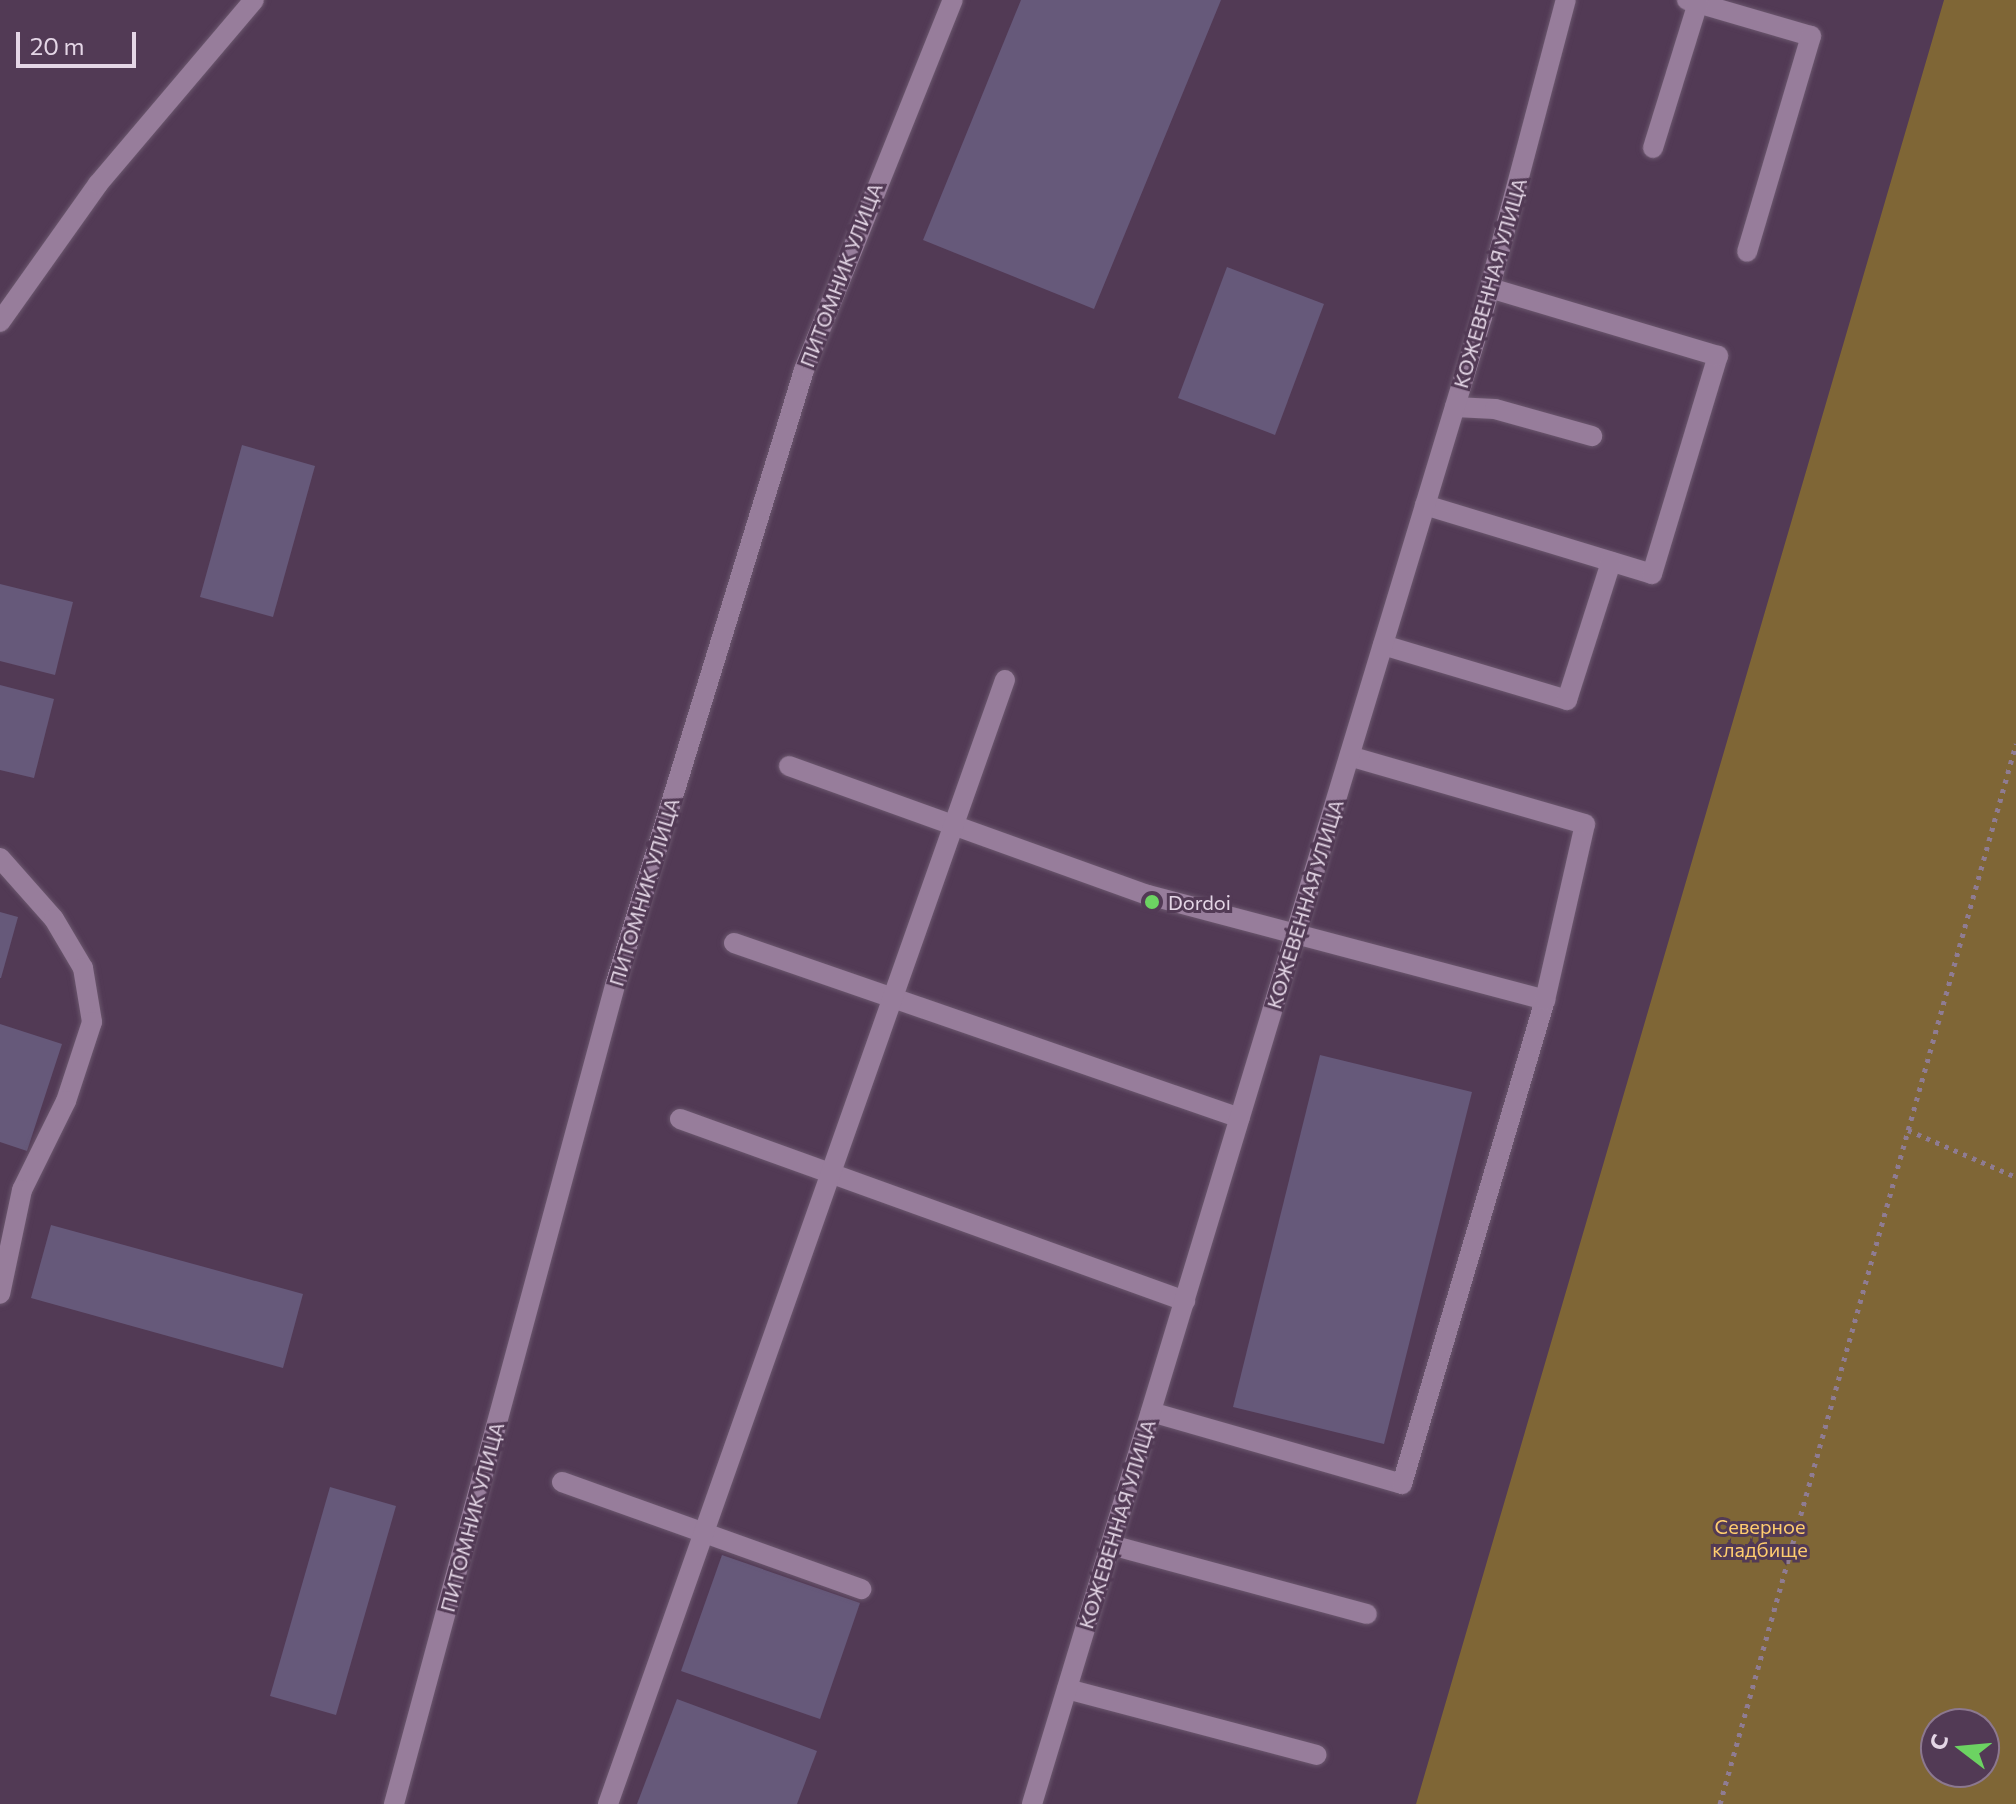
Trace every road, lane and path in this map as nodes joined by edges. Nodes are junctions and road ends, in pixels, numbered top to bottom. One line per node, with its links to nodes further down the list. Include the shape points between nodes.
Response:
1 (254, 0): 8 (street, via 98,184)
2 (953, 0): 39 (street, ПИТОМНИК УЛИЦА, via 804,370 616,982)
3 (1566, 0): 7 (street, КОЖЕВЕННАЯ УЛИЦА)
4 (1692, 2): 5 (street); 6 (street, via 1811,36)
5 (1653, 148)
6 (1747, 252)
7 (1490, 288): 9 (street, КОЖЕВЕННАЯ УЛИЦА); 12 (street, via 1718,356 1652,574)
8 (0, 322)
9 (1455, 407): 10 (street, via 1495,409); 11 (street, КОЖЕВЕННАЯ УЛИЦА)
10 (1592, 436)
11 (1425, 505): 12 (street); 13 (street, КОЖЕВЕННАЯ УЛИЦА)
12 (1611, 562): 13 (street, via 1567,700)
13 (1383, 645): 16 (street, КОЖЕВЕННАЯ УЛИЦА)
14 (1005, 680): 18 (street)
15 (2016, 744): 26 (path)
16 (1350, 756): 20 (street, КОЖЕВЕННАЯ УЛИЦА); 23 (street, via 1585,824)
17 (789, 766): 18 (street)
18 (953, 829): 20 (street, via 1148,895); 22 (street)
19 (0, 858): 29 (street, via 54,919 83,968 92,1022 66,1101 22,1190)
20 (1297, 929): 23 (street); 24 (street, КОЖЕВЕННАЯ УЛИЦА)
21 (734, 943): 22 (street)
22 (892, 999): 24 (street); 27 (street)
23 (1545, 1000): 31 (street, via 1402,1484)
24 (1240, 1118): 30 (street, КОЖЕВЕННАЯ УЛИЦА)
25 (680, 1119): 27 (street)
26 (1908, 1130): 28 (path); 42 (path)
27 (831, 1172): 30 (street); 33 (street)
28 (2016, 1177)
29 (0, 1294)
30 (1185, 1301): 31 (street, КОЖЕВЕННАЯ УЛИЦА)
31 (1151, 1412): 34 (street, КОЖЕВЕННАЯ УЛИЦА)
32 (562, 1482): 33 (street)
33 (704, 1533): 35 (street); 40 (street)
34 (1111, 1545): 36 (street); 37 (street, КОЖЕВЕННАЯ УЛИЦА)
35 (861, 1589)
36 (1367, 1614)
37 (1067, 1689): 38 (street); 41 (street, КОЖЕВЕННАЯ УЛИЦА)
38 (1316, 1755)
39 (394, 1804)
40 (608, 1804)
41 (1032, 1804)
42 (1720, 1804)

